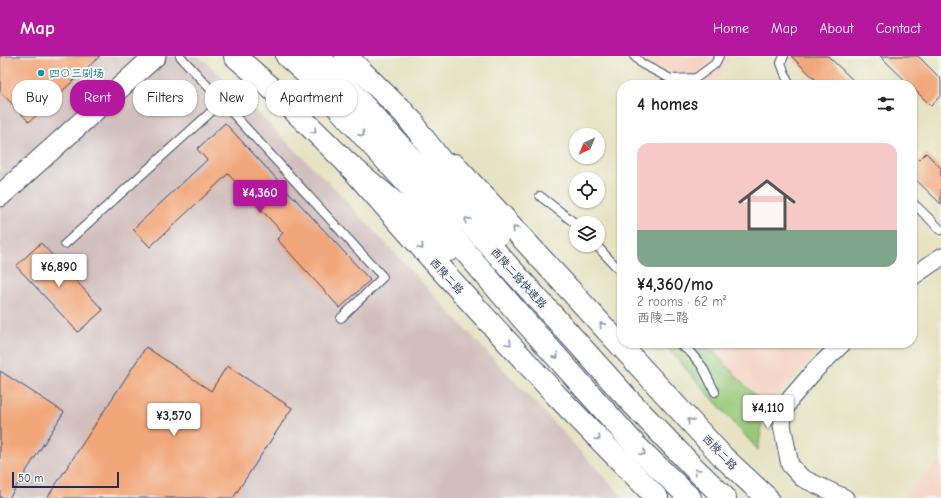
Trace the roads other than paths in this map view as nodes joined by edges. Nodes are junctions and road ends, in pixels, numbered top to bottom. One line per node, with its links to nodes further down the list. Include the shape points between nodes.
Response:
1 (155, 56): 17 (street)
2 (180, 56): 11 (lane)
3 (235, 56): 15 (main road, 西陵二路, one-way to 15)
4 (287, 56): 16 (main road, 西陵二路快速路, one-way to 16)
5 (316, 56): 16 (main road, 西陵二路快速路, via 329,67)
6 (346, 56): 12 (main road, 西陵二路)
7 (634, 56): 8 (lane, via 642,64 671,80 696,78 715,64)
8 (719, 56)
9 (784, 56): 10 (lane, via 781,63)
10 (787, 80)
11 (205, 83)
12 (401, 109): 29 (main road, 西陵二路, one-way to 12); 34 (main road)
13 (207, 116): 22 (lane)
14 (235, 116): 27 (lane, via 383,277)
15 (347, 163): 28 (main road, via 427,230); 35 (main road, 西陵二路, one-way to 35, via 547,384)
16 (420, 183): 28 (main road, 西陵二路快速路); 34 (main road, 西陵二路快速路, one-way to 16)
17 (0, 196)
18 (540, 196): 20 (lane)
19 (917, 207): 21 (lane)
20 (569, 219)
21 (941, 230)
22 (65, 244)
23 (602, 252): 25 (lane)
24 (941, 256): 26 (street)
25 (617, 268)
26 (917, 273)
27 (341, 318)
28 (523, 318): 36 (main road, 西陵二路快速路, one-way to 36, via 636,447)
29 (617, 341)
30 (624, 348): 38 (main road, 西陵二路, one-way to 30, via 723,456)
31 (685, 348): 33 (lane, via 702,366)
32 (838, 348): 39 (street, via 791,398 784,411 782,425 790,465 802,478)
33 (715, 392)
34 (628, 399): 37 (main road, 西陵二路快速路, one-way to 34)
35 (657, 498)
36 (690, 498)
37 (725, 498)
38 (767, 498)
39 (845, 498)

